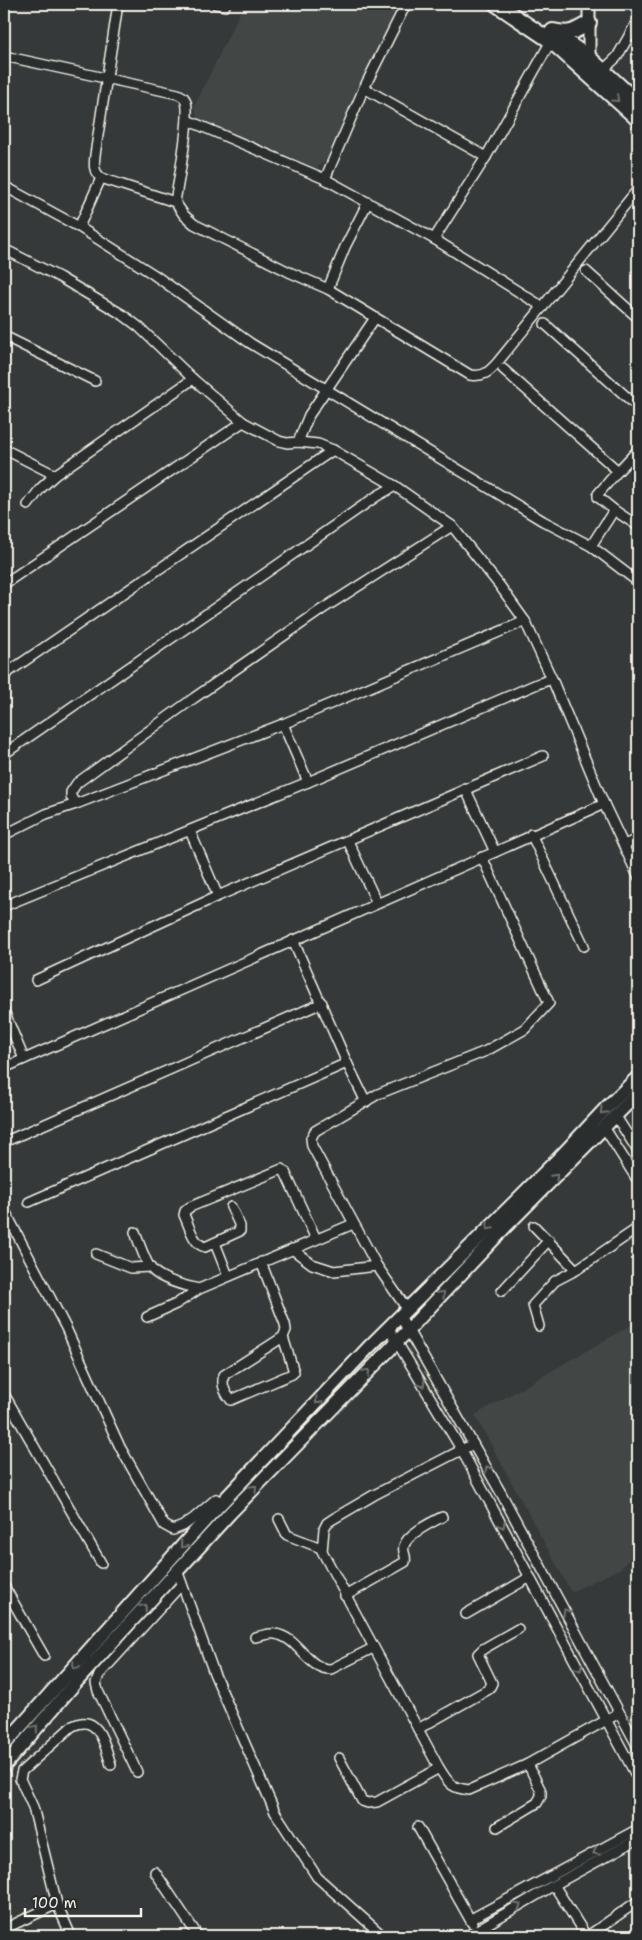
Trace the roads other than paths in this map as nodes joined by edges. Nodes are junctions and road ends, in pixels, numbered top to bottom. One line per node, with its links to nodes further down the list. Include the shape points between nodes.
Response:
1 (118, 4): 12 (street)
2 (406, 4): 13 (street)
3 (496, 4): 8 (main road)
4 (512, 4): 8 (main road)
5 (589, 4): 7 (street)
6 (638, 20): 11 (street, via 617,57)
7 (589, 23): 8 (main road, via 574,32); 10 (street)
8 (550, 36): 10 (main road); 17 (street)
9 (4, 56): 12 (street)
10 (586, 63): 11 (main road)
11 (598, 74): 14 (main road); 15 (main road, one-way to 15)
12 (107, 78): 16 (street, via 184,97); 18 (street, via 94,166)
13 (364, 88): 17 (street); 19 (street)
14 (638, 103)
15 (638, 119)
16 (187, 120): 19 (street); 22 (street)
17 (486, 157): 25 (street)
18 (101, 178): 22 (street); 24 (street)
19 (325, 179): 23 (street)
20 (4, 186): 24 (street)
21 (638, 189): 29 (street)
22 (175, 202): 28 (street, via 194,224)
23 (368, 202): 25 (street); 28 (street)
24 (79, 227): 37 (street, via 153,274 250,343)
25 (434, 239): 29 (street)
26 (4, 249): 35 (street, via 123,315)
27 (586, 271): 31 (street)
28 (328, 289): 30 (street)
29 (543, 307): 30 (street, via 488,374 479,377 470,375)
30 (375, 318): 37 (street)
31 (638, 318)
32 (545, 324): 38 (street)
33 (4, 336): 36 (street)
34 (502, 369): 45 (street)
35 (193, 379): 39 (street); 46 (street)
36 (95, 381)
37 (326, 388): 40 (street, via 308,415); 52 (street, via 543,521)
38 (638, 406)
39 (242, 422): 40 (street, via 278,441); 54 (street)
40 (298, 442): 42 (street, via 318,444)
41 (4, 449): 46 (street)
42 (333, 450): 47 (street); 56 (street)
43 (638, 450): 44 (street)
44 (635, 459): 45 (street)
45 (618, 471): 49 (street, via 598,497)
46 (55, 475): 48 (street)
47 (395, 486): 50 (street); 59 (street)
48 (28, 504)
49 (614, 510): 51 (street); 52 (street)
50 (452, 526): 55 (street); 63 (street, via 321,610 77,783 71,792)
51 (638, 526)
52 (591, 546): 53 (street)
53 (638, 582)
54 (4, 584)
55 (525, 621): 57 (street); 58 (street)
56 (4, 675)
57 (552, 679): 61 (street); 64 (street)
58 (283, 724): 61 (street); 63 (street)
59 (4, 754)
60 (542, 756): 62 (street)
61 (308, 782): 65 (street)
62 (465, 788): 69 (street); 71 (street)
63 (76, 804): 67 (street, via 46,814)
64 (604, 804): 66 (street); 70 (street)
65 (190, 831): 74 (street); 76 (street)
66 (531, 834): 71 (street); 78 (street)
67 (4, 836)
68 (638, 839): 70 (street)
69 (348, 841): 74 (street); 75 (street)
70 (624, 845): 73 (street)
71 (495, 852): 72 (street)
72 (482, 857): 75 (street); 87 (street, via 549,1003 525,1029 502,1042)
73 (638, 876)
74 (218, 896): 79 (street)
75 (377, 903): 77 (street)
76 (4, 906)
77 (293, 940): 80 (street); 82 (street)
78 (584, 946)
79 (36, 980)
80 (322, 1003): 83 (street); 90 (street)
81 (4, 1011): 82 (street)
82 (24, 1059): 84 (street)
83 (347, 1063): 87 (street); 93 (street)
84 (4, 1068)
85 (638, 1077): 112 (main road, one-way to 112)
86 (638, 1093): 88 (main road)
87 (366, 1102): 96 (street, via 315,1131 311,1138 312,1146)
88 (615, 1115): 89 (main road); 91 (street)
89 (604, 1127): 92 (street); 116 (main road, one-way to 89)
90 (4, 1142)
91 (638, 1151)
92 (638, 1182)
93 (29, 1202)
94 (231, 1207): 102 (street, via 240,1231)
95 (4, 1209): 122 (street, via 66,1328 120,1447 164,1525 173,1530 183,1526 216,1499)
96 (353, 1224): 100 (street); 106 (street)
97 (534, 1226): 101 (street)
98 (638, 1228): 108 (street)
99 (135, 1232): 107 (street)
100 (316, 1239): 102 (street, via 282,1169 185,1211 200,1246); 103 (street)
101 (549, 1240): 108 (street); 111 (street)
102 (215, 1243): 109 (street)
103 (292, 1249): 105 (street); 106 (street, via 312,1264 334,1271)
104 (96, 1254): 107 (street, via 131,1268)
105 (261, 1262): 109 (street); 117 (street, via 285,1324)
106 (377, 1266): 112 (street)
107 (150, 1268): 110 (street, via 182,1286)
108 (576, 1270): 114 (street, via 555,1281 533,1305)
109 (228, 1276): 110 (street)
110 (199, 1289): 113 (street)
111 (502, 1291)
112 (404, 1312): 115 (main road); 116 (street)
113 (147, 1317)
114 (539, 1326)
115 (388, 1327): 118 (street); 122 (main road, one-way to 122)
116 (409, 1330): 118 (main road); 120 (street)
117 (283, 1337): 117 (street, via 224,1375 224,1388 231,1400 292,1374 294,1370)
118 (397, 1342): 121 (street, one-way to 121); 127 (main road, one-way to 118)
119 (4, 1394): 126 (street)
120 (473, 1444): 121 (street); 137 (street, one-way to 120)
121 (461, 1449): 125 (street, via 327,1523); 128 (street, one-way to 128)
122 (221, 1503): 140 (main road, one-way to 140)
123 (442, 1517): 131 (street, via 421,1528 406,1543 404,1562)
124 (279, 1519): 125 (street, via 287,1536)
125 (321, 1548): 131 (street)
126 (101, 1563)
127 (177, 1570): 129 (street); 145 (main road, one-way to 127)
128 (530, 1577): 132 (street); 138 (street, one-way to 138)
129 (181, 1585): 147 (street, via 98,1675 96,1683); 162 (street, via 214,1673 275,1812 317,1877)
130 (4, 1586): 136 (street)
131 (345, 1596): 135 (street)
132 (466, 1614)
133 (518, 1629): 139 (street, via 478,1654 492,1683 489,1689)
134 (256, 1637): 135 (street, via 276,1634 296,1645 317,1666 327,1669)
135 (373, 1648): 139 (street)
136 (44, 1656)
137 (619, 1713): 138 (street); 141 (street)
138 (607, 1719): 143 (street); 148 (street)
139 (418, 1730): 146 (street)
140 (4, 1745)
141 (638, 1747)
142 (339, 1758): 146 (street, via 362,1801 368,1804)
143 (528, 1764): 146 (street, via 470,1790 450,1786); 150 (street, via 541,1791 538,1803)
144 (111, 1765): 156 (street, via 100,1733 86,1722 71,1727 22,1771 20,1779 33,1807)
145 (4, 1766)
146 (439, 1768)
147 (137, 1772)
148 (638, 1779)
149 (418, 1827): 157 (street)
150 (497, 1827)
151 (638, 1828): 157 (street, one-way to 157)
152 (638, 1839): 154 (street)
153 (155, 1872): 161 (street)
154 (554, 1885): 159 (street, one-way to 154); 164 (street)
155 (638, 1901): 164 (street)
156 (57, 1904): 158 (street); 160 (street)
157 (470, 1919): 159 (street)
158 (4, 1929)
159 (476, 1930): 163 (street)
160 (71, 1936)
161 (198, 1936)
162 (383, 1936)
163 (467, 1936)
164 (587, 1936)

